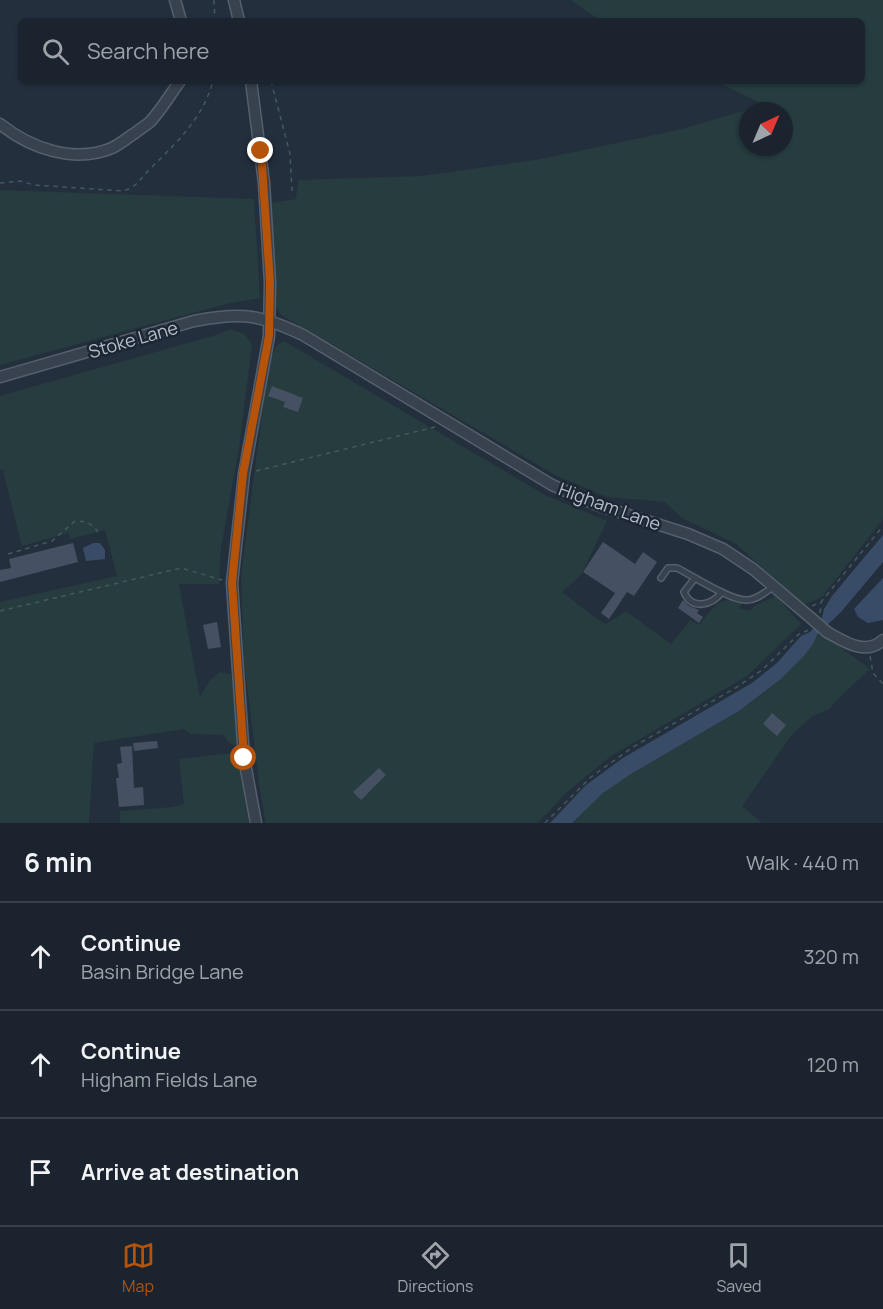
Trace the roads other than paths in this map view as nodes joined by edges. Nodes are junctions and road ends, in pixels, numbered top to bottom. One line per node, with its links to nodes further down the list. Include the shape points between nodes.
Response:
1 (175, 0): 3 (street)
2 (234, 0): 4 (street)
3 (180, 18)
4 (238, 18)
5 (178, 84): 7 (street, via 148,124 122,142 96,153 53,152 15,136)
6 (251, 84): 8 (street, via 264,183)
7 (0, 124)
8 (269, 320): 9 (street, Stoke Lane, via 241,315 194,321); 12 (street, Higham Lane, via 303,335 552,485 723,549); 15 (street, via 243,474 232,583 244,758)
9 (0, 377)
10 (661, 578): 11 (lane, via 672,567)
11 (695, 578): 13 (lane); 13 (lane, via 684,592 691,602 708,603)
12 (774, 586): 13 (lane, via 747,600); 14 (street, Higham Lane, bridge, via 843,642 867,649)
13 (722, 592)
14 (883, 640)
15 (256, 823)

